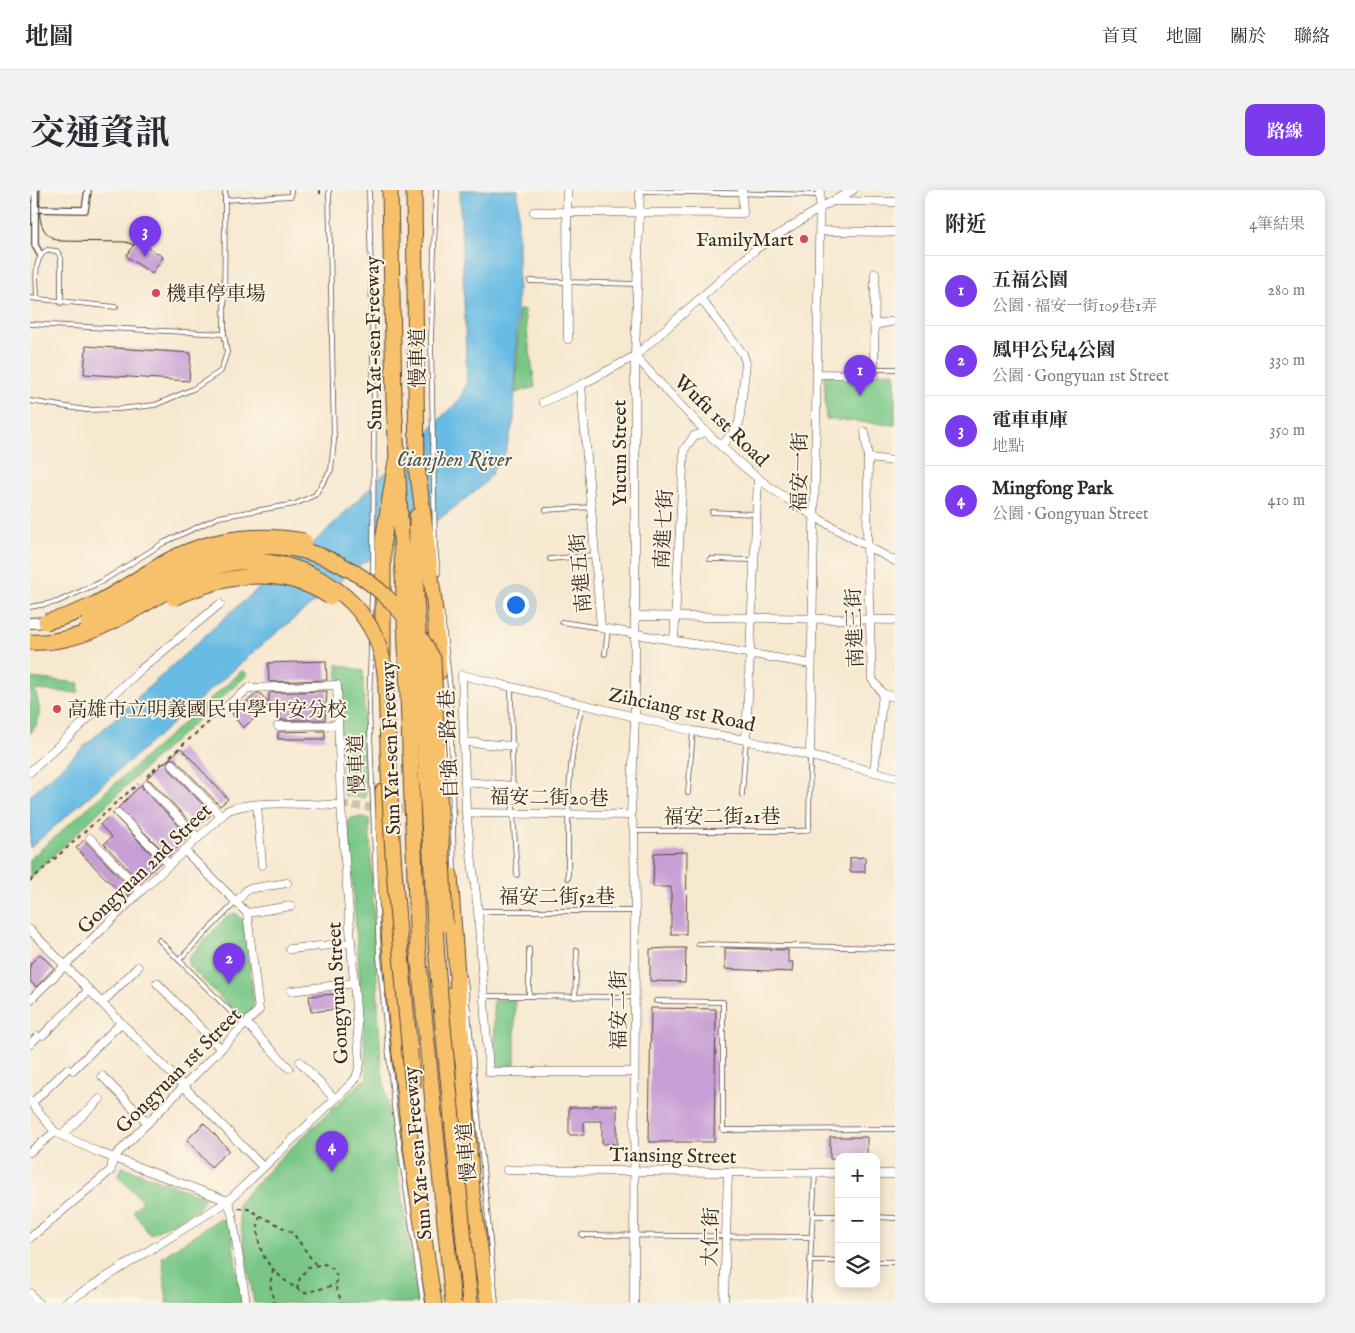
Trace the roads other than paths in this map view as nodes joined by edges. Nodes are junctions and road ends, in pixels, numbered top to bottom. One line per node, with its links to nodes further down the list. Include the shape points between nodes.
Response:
1 (35, 190): 19 (street)
2 (88, 190): 19 (street, via 85,210)
3 (225, 190): 15 (lane)
4 (291, 190): 15 (lane, via 291,196)
5 (329, 190): 69 (lane, via 334,441 331,470 315,496 295,504 219,517 165,542 101,582 57,602)
6 (369, 190): 66 (lane, 慢車道)
7 (414, 190): 53 (highway, Sun Yat-sen Freeway)
8 (436, 190): 67 (lane, 慢車道, via 432,392 435,545)
9 (567, 190): 22 (street)
10 (853, 190): 16 (street)
11 (640, 191): 13 (lane); 21 (street, Yucun Street)
12 (390, 192): 52 (highway, Sun Yat-sen Freeway)
13 (742, 192): 14 (lane); 21 (street, via 743,213)
14 (820, 192): 18 (street, 福安一街)
15 (225, 200): 38 (lane)
16 (831, 201): 17 (street); 18 (street)
17 (895, 202)
18 (820, 208): 23 (street, 福安一街); 32 (street, via 756,249)
19 (35, 209): 25 (street, via 35,245)
20 (534, 212): 22 (street)
21 (640, 212): 22 (street); 29 (street, Yucun Street)
22 (567, 213): 28 (street)
23 (820, 231): 24 (street); 43 (street, 福安一街)
24 (895, 232)
25 (40, 254): 31 (lane, via 37,260); 33 (lane, via 47,250 57,251 61,258)
26 (874, 273): 37 (street)
27 (530, 281): 28 (lane)
28 (568, 283): 29 (lane); 39 (street)
29 (638, 284): 40 (street, Yucun Street)
30 (30, 298): 31 (lane)
31 (37, 299): 33 (lane)
32 (701, 299): 40 (street); 49 (street, via 743,354 746,363 739,423)
33 (61, 303): 34 (lane)
34 (116, 307)
35 (895, 321): 37 (street)
36 (30, 324): 38 (lane)
37 (874, 325): 42 (street)
38 (224, 334): 45 (lane, via 227,352 221,371 193,389 155,405 86,410)
39 (568, 339)
40 (635, 356): 44 (street); 47 (street, Wufu 1st Road); 71 (street, Yucun Street)
41 (895, 369): 42 (lane)
42 (874, 372): 43 (street)
43 (817, 374): 59 (street, 福安一街)
44 (581, 385): 46 (street); 55 (street, 南進五街)
45 (30, 401)
46 (543, 402)
47 (706, 432): 49 (street, Wufu 1st Road); 72 (street, 南進七街, via 694,436 684,450)
48 (865, 432): 50 (street, 南進三街)
49 (721, 446): 54 (street, Wufu 1st Road)
50 (868, 458): 51 (street); 60 (street, 南進三街)
51 (895, 460)
52 (396, 461): 66 (highway); 205 (highway, Sun Yat-sen Freeway, bridge, via 418,953)
53 (417, 466): 184 (highway, via 434,601 444,803); 206 (highway, Sun Yat-sen Freeway, bridge, via 416,596 438,975)
54 (758, 478): 58 (street); 59 (street, Wufu 1st Road)
55 (591, 507): 56 (lane); 61 (street, 南進五街)
56 (546, 510)
57 (712, 512): 58 (lane)
58 (756, 514): 64 (street)
59 (814, 518): 60 (street, Wufu 1st Road); 74 (street, 福安一街)
60 (867, 546): 65 (street, Wufu 1st Road); 75 (street, 南進三街)
61 (595, 556): 62 (lane); 80 (street, 南進五街, via 601,628)
62 (550, 558)
63 (710, 559): 64 (lane)
64 (755, 560): 73 (street)
65 (895, 561)
66 (378, 565): 203 (lane, 慢車道, via 369,707 379,957 394,1107); 204 (highway, via 383,827 406,1111)
67 (439, 583)
68 (220, 604): 105 (street, via 138,672)
69 (30, 607)
70 (442, 611): 135 (lane, via 450,688 454,864)
71 (635, 616): 72 (street); 82 (street, Yucun Street)
72 (675, 616): 73 (street); 83 (street, 南進七街)
73 (752, 618): 74 (street); 86 (street)
74 (812, 618): 75 (street); 88 (street, 福安一街)
75 (870, 620): 76 (street); 91 (street, 南進三街, via 872,679)
76 (895, 620)
77 (46, 622): 79 (street); 87 (highway, bridge, via 75,615 101,603 189,551 230,540 266,537 317,544 364,566 410,608 429,642)
78 (562, 622): 80 (lane)
79 (30, 624)
80 (606, 628): 82 (street, 南進五街); 85 (lane)
81 (30, 633): 87 (highway, bridge, via 85,624 202,559 238,549 270,547 319,555 358,573 379,588 416,628)
82 (635, 634): 83 (street, 南進五街); 95 (street, Yucun Street)
83 (674, 641): 86 (street, 南進五街)
84 (30, 647): 204 (highway, bridge, via 94,630 193,577 238,562 272,563 299,569 334,589 365,620 380,651 386,682 392,839 413,1088 433,1243)
85 (605, 654)
86 (751, 655): 88 (street, 南進五街); 99 (street)
87 (433, 659): 184 (highway, bridge, via 451,1026)
88 (811, 664): 102 (street, 福安一街)
89 (462, 675): 90 (street, Zihciang 1st Road); 100 (street, 自強一路2巷)
90 (511, 687): 93 (street, Zihciang 1st Road); 101 (lane)
91 (883, 694): 92 (street); 104 (street)
92 (895, 697)
93 (582, 704): 95 (street, Zihciang 1st Road); 117 (lane, via 572,740)
94 (222, 710): 96 (street, Gongyuan Street, via 249,688 337,685)
95 (635, 716): 98 (street, Zihciang 1st Road); 118 (street, 福安二街)
96 (338, 725): 97 (street); 113 (street, Gongyuan Street)
97 (278, 726)
98 (693, 731): 99 (street, Zihciang 1st Road); 110 (lane)
99 (746, 740): 102 (street, Zihciang 1st Road); 111 (lane)
100 (464, 742): 101 (street); 107 (street, 自強一路2巷)
101 (512, 746): 109 (lane)
102 (810, 755): 104 (street, Zihciang 1st Road); 120 (lane, 福安二街21巷, via 809,829 803,832)
103 (172, 764): 119 (street)
104 (874, 771): 106 (street, Zihciang 1st Road)
105 (30, 772)
106 (895, 777)
107 (465, 782): 109 (street); 116 (street, 自強一路2巷)
108 (147, 786): 122 (street)
109 (513, 786): 114 (lane)
110 (688, 793)
111 (742, 795)
112 (257, 805): 113 (street, Gongyuan 2nd Street); 119 (street, Gongyuan 2nd Street, via 234,807); 125 (street)
113 (341, 805): 138 (street, Gongyuan Street)
114 (513, 812): 116 (street, 福安二街20巷); 117 (street, 福安二街20巷); 126 (lane)
115 (118, 813): 124 (street)
116 (466, 813): 132 (street, 自強一路2巷)
117 (568, 814): 118 (street, 福安二街20巷); 127 (lane)
118 (631, 815): 120 (street, 福安二街)
119 (221, 816): 122 (street, Gongyuan 2nd Street)
120 (634, 831): 134 (street, 福安二街)
121 (90, 838): 129 (street)
122 (198, 838): 123 (street, Gongyuan 2nd Street)
123 (184, 850): 124 (street, Gongyuan 2nd Street); 130 (street)
124 (170, 864): 129 (street, Gongyuan 2nd Street)
125 (262, 865)
126 (517, 875)
127 (568, 878)
128 (287, 882): 130 (street, via 248,888)
129 (141, 891): 145 (street, Gongyuan 2nd Street)
130 (236, 902): 133 (street); 144 (lane)
131 (291, 906): 133 (street)
132 (478, 911): 134 (lane, 福安二街52巷); 152 (street, 自強一路2巷)
133 (247, 912): 160 (street, Gongyuan 1st Street, via 260,1006)
134 (635, 912): 155 (street, 福安二街)
135 (459, 922)
136 (30, 930): 145 (street)
137 (159, 940): 144 (lane)
138 (351, 943): 141 (street); 149 (street, Gongyuan Street)
139 (698, 944): 140 (lane)
140 (895, 948)
141 (290, 949)
142 (529, 949): 153 (lane)
143 (577, 950): 154 (lane)
144 (179, 960): 160 (lane)
145 (65, 966): 150 (street); 156 (street, Gongyuan 2nd Street)
146 (138, 967): 158 (street)
147 (464, 971): 208 (lane, 慢車道)
148 (157, 983): 162 (street)
149 (354, 983): 151 (street); 169 (street, Gongyuan Street, via 359,1070 356,1078)
150 (88, 990): 158 (street); 161 (street)
151 (290, 991)
152 (484, 996): 153 (lane); 165 (street, 自強一路2巷, via 490,1072)
153 (530, 996): 154 (lane)
154 (575, 996): 155 (lane)
155 (635, 997): 165 (street, 福安二街)
156 (30, 1000)
157 (656, 1001): 172 (lane, via 723,1002 723,1130)
158 (102, 1003): 159 (street)
159 (121, 1024): 167 (street); 170 (street)
160 (246, 1025): 162 (street, Gongyuan 1st Street); 164 (street)
161 (30, 1044)
162 (221, 1049): 167 (street, Gongyuan 1st Street)
163 (300, 1062): 169 (street)
164 (289, 1068)
165 (634, 1072): 178 (street, 福安二街)
166 (102, 1076): 171 (street)
167 (184, 1086): 171 (street, Gongyuan 1st Street); 176 (street)
168 (100, 1099): 173 (street)
169 (335, 1099): 176 (street, Gongyuan Street)
170 (31, 1102): 173 (street)
171 (148, 1123): 175 (street, Gongyuan 1st Street)
172 (895, 1129)
173 (58, 1133): 174 (street); 175 (street)
174 (30, 1152)
175 (113, 1158): 185 (street); 194 (street, Gongyuan 1st Street, via 111,1170)
176 (263, 1167): 185 (street, Gongyuan Street)
177 (507, 1170): 178 (street, Tiansing Street)
178 (634, 1171): 179 (street, Tiansing Street); 191 (street, 福安二街)
179 (728, 1172): 180 (street, Tiansing Street); 192 (street, 大仁街)
180 (815, 1173): 181 (street, Tiansing Street); 186 (lane)
181 (835, 1173)
182 (880, 1174): 183 (street)
183 (895, 1174)
184 (472, 1190): 207 (highway)
185 (229, 1205): 201 (street, Gongyuan Street); 202 (street)
186 (813, 1216): 187 (lane); 193 (lane)
187 (835, 1216)
188 (880, 1217): 189 (lane)
189 (895, 1218)
190 (582, 1235): 191 (lane)
191 (634, 1236): 192 (lane); 209 (street, 福安二街)
192 (726, 1236): 193 (lane); 210 (street, 大仁街)
193 (812, 1237): 195 (lane)
194 (30, 1238)
195 (810, 1261): 196 (lane); 211 (lane)
196 (835, 1261)
197 (880, 1262): 198 (lane)
198 (895, 1262)
199 (30, 1293): 200 (street)
200 (38, 1303)
201 (65, 1303)
202 (246, 1303)
203 (423, 1303)
204 (434, 1303)
205 (453, 1303)
206 (470, 1303)
207 (488, 1303)
208 (496, 1303)
209 (634, 1303)
210 (724, 1303)
211 (808, 1303)

